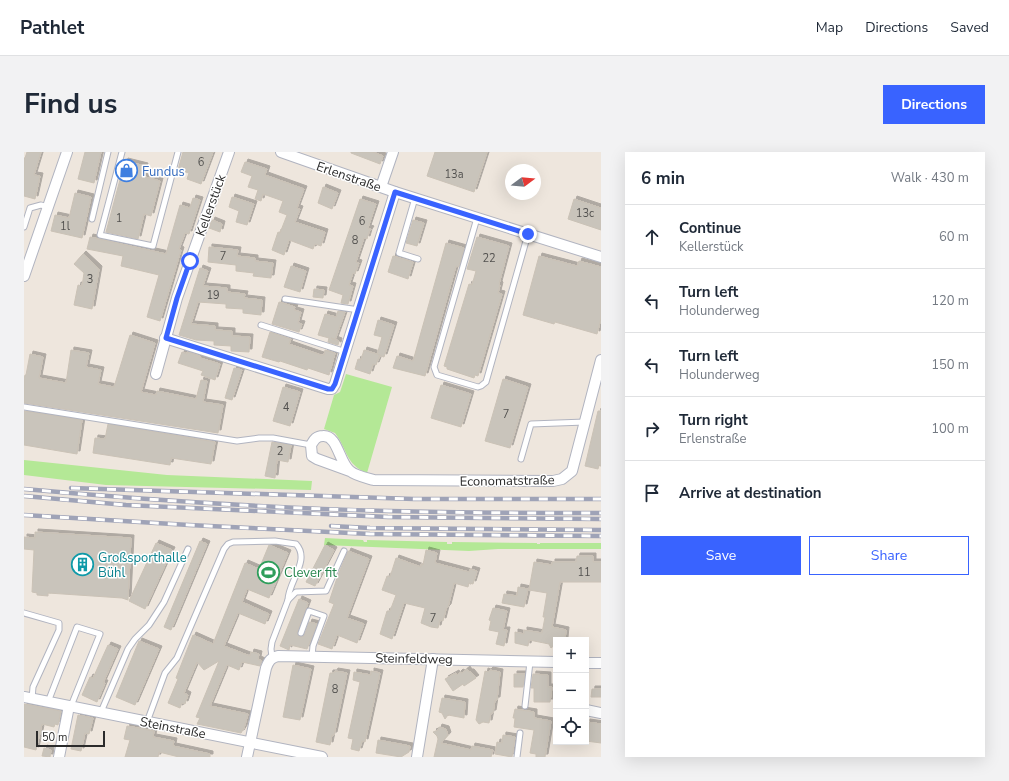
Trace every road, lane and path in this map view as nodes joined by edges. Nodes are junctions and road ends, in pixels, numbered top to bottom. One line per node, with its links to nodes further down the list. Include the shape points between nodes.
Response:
1 (67, 152): 11 (street)
2 (108, 152): 13 (lane)
3 (122, 152): 4 (lane, via 100,235 153,246)
4 (178, 152)
5 (229, 152): 22 (street, Kellerstück, via 177,298)
6 (281, 152): 8 (street, Erlenstraße)
7 (393, 152): 8 (street)
8 (381, 188): 9 (street, Erlenstraße)
9 (395, 192): 10 (street, Erlenstraße); 20 (street)
10 (415, 198): 12 (street, Erlenstraße); 17 (lane, via 399,253)
11 (48, 207): 14 (lane, via 41,205 30,208); 18 (street)
12 (477, 218): 15 (street, Erlenstraße); 15 (lane, via 434,368 437,375 478,387 486,382)
13 (92, 219)
14 (24, 227)
15 (528, 234): 16 (street, Erlenstraße)
16 (601, 257)
17 (418, 259)
18 (24, 276)
19 (284, 299): 20 (lane)
20 (359, 310): 23 (street)
21 (261, 325): 23 (lane)
22 (166, 338): 23 (street, via 328,389 332,389 335,384); 25 (street, Kellerstück)
23 (346, 352)
24 (601, 360): 27 (street, Economatstraße)
25 (156, 374)
26 (24, 407): 28 (lane, via 238,441 273,438)
27 (585, 422): 29 (lane, via 531,424); 30 (street, Economatstraße, via 572,471 562,479 553,481 374,480)
28 (310, 445): 30 (street, Economatstraße, via 312,456 316,460); 30 (street, via 315,438 329,437)
29 (521, 459)
30 (350, 471)
31 (188, 549): 48 (lane, via 164,602 149,625 134,639 128,649)
32 (344, 551): 33 (lane, via 326,591 296,592)
33 (288, 600): 37 (lane, via 272,642); 50 (lane, via 301,560 301,552 296,544 275,541 228,544 177,658 164,673)
34 (24, 613): 43 (lane, via 59,624 59,630)
35 (300, 633): 36 (lane, via 309,611 324,616)
36 (312, 656): 37 (street, Steinfeldweg); 38 (street, Steinfeldweg)
37 (272, 657): 52 (street, via 266,668)
38 (433, 659): 39 (street, Steinfeldweg); 56 (street)
39 (530, 662): 40 (street, Steinfeldweg); 46 (lane)
40 (553, 662)
41 (589, 662): 42 (street)
42 (601, 663)
43 (28, 698): 44 (street, Steinstraße)
44 (48, 702): 45 (street, Steinstraße); 45 (lane, via 77,627 100,634)
45 (70, 706): 48 (street, Steinstraße); 53 (street)
46 (525, 706)
47 (589, 710): 49 (street)
48 (102, 712): 50 (street, Steinstraße)
49 (601, 712)
50 (147, 722): 52 (street, Steinstraße)
51 (520, 733): 57 (lane)
52 (250, 743): 54 (street); 55 (street, Steinstraße)
53 (59, 757)
54 (247, 757)
55 (322, 757)
56 (417, 757)
57 (517, 757)

